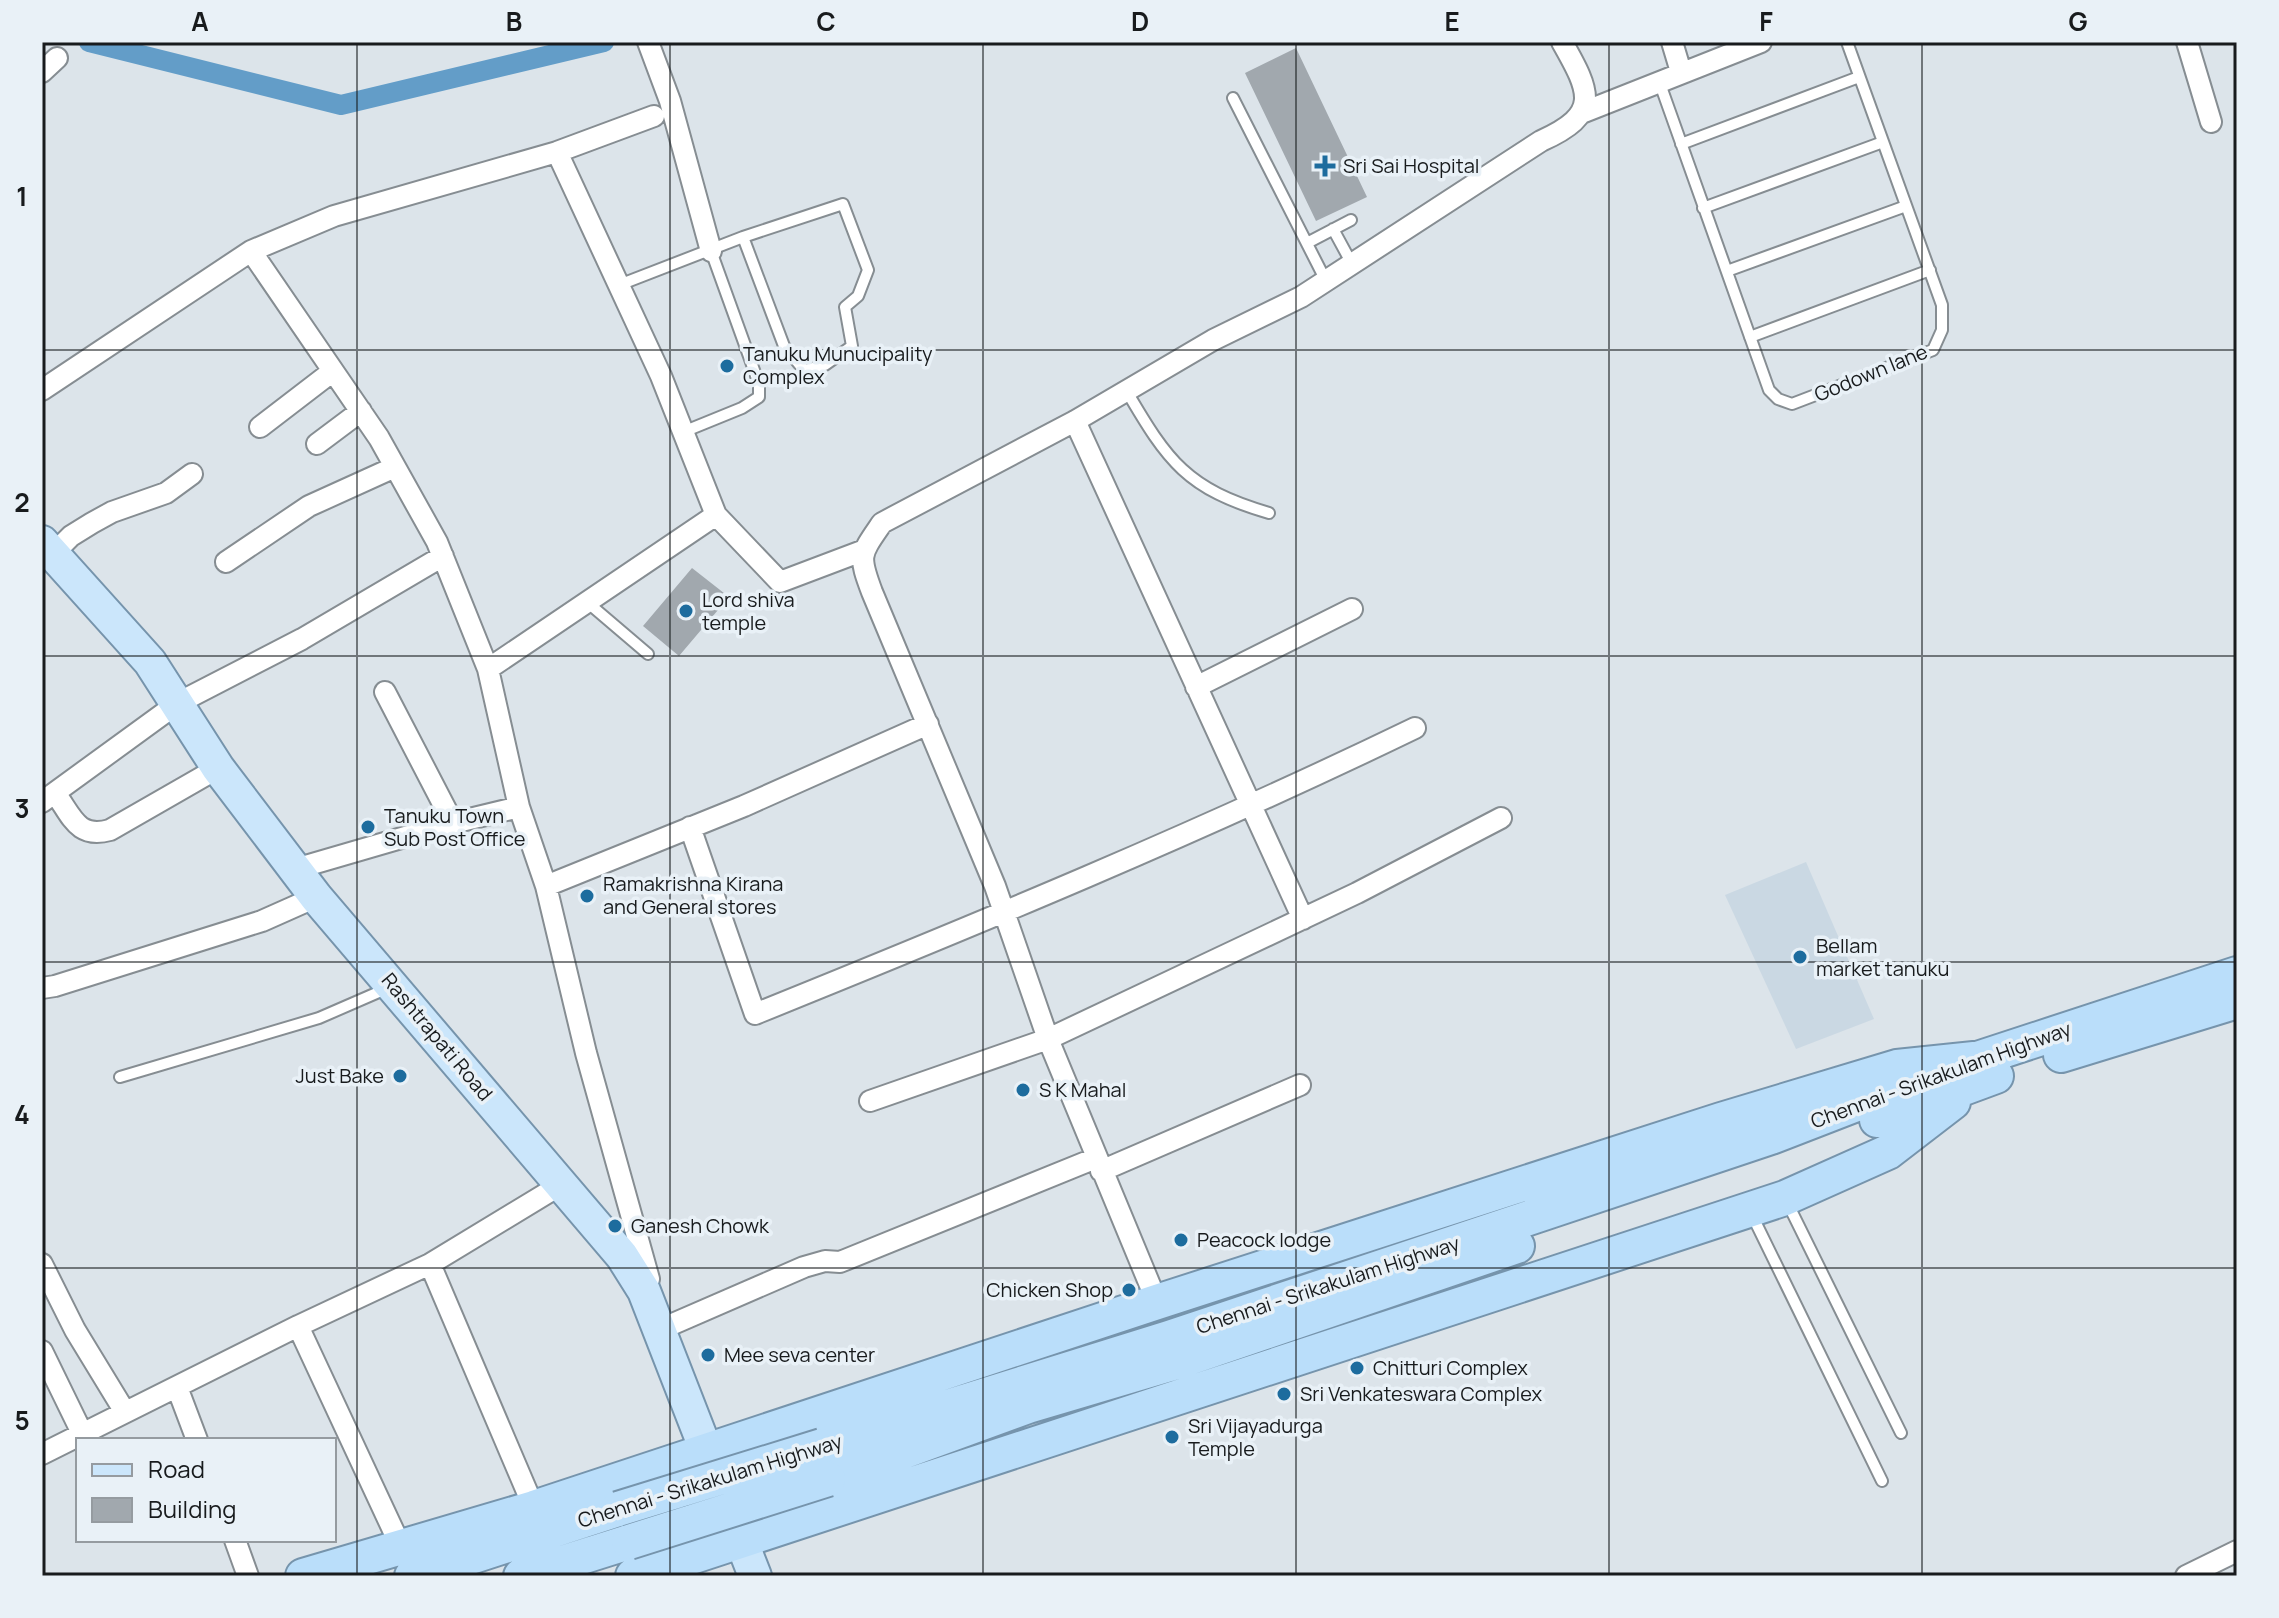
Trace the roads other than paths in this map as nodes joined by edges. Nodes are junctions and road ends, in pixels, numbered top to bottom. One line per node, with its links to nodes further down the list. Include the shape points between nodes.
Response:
1 (648, 42): 24 (street, via 670,101)
2 (1562, 42): 11 (street, via 1587,95)
3 (1672, 42): 7 (street)
4 (1761, 42): 7 (street)
5 (1847, 42): 8 (lane, Godown lane)
6 (2187, 42): 13 (street)
7 (1681, 72): 9 (street)
8 (1859, 77): 14 (lane, Godown lane); 15 (lane)
9 (1659, 81): 11 (street); 15 (lane, Godown lane)
10 (1233, 98): 22 (lane)
11 (1584, 112): 25 (street, via 1563,131)
12 (654, 116): 16 (street)
13 (2211, 122)
14 (1883, 142): 17 (lane, Godown lane); 18 (lane)
15 (1681, 144): 18 (lane, Godown lane)
16 (557, 152): 23 (street, via 334,216); 29 (street)
17 (1906, 206): 26 (lane, Godown lane); 27 (lane)
18 (1703, 208): 27 (lane, Godown lane)
19 (1351, 220): 20 (lane)
20 (1333, 229): 22 (lane); 25 (lane)
21 (743, 237): 21 (lane, via 784,346 804,370 825,365 852,346 845,307 858,296 868,270 843,204); 24 (lane)
22 (1307, 243): 28 (lane)
23 (251, 251): 31 (street); 32 (street)
24 (711, 251): 29 (lane); 37 (lane, via 759,384 759,397)
25 (1352, 264): 28 (street)
26 (1930, 270): 30 (lane); 30 (lane, Godown lane, via 1942,305 1942,330 1933,350 1792,404 1769,390)
27 (1727, 271): 30 (lane, Godown lane)
28 (1326, 281): 33 (street)
29 (619, 285): 37 (street)
30 (1750, 337)
31 (333, 371): 34 (street); 36 (street)
32 (42, 390)
33 (1126, 390): 35 (street); 41 (lane, via 1155,441 1185,474 1229,501)
34 (361, 411): 38 (street); 39 (street)
35 (1075, 421): 44 (street, via 882,523); 51 (street)
36 (260, 427)
37 (683, 432): 42 (street)
38 (317, 444)
39 (395, 467): 45 (street); 46 (street, via 309,506)
40 (192, 474): 43 (street, via 166,493 112,512)
41 (1269, 513)
42 (716, 515): 44 (street, via 780,582); 47 (street)
43 (48, 548): 53 (main road, Rashtrapati Road, via 150,662)
44 (862, 551): 54 (street, via 872,592)
45 (443, 556): 50 (street); 53 (street, via 302,639)
46 (226, 562)
47 (587, 602): 49 (lane); 50 (street)
48 (1352, 609): 51 (street)
49 (648, 654)
50 (488, 669): 58 (street)
51 (1196, 687): 59 (street)
52 (385, 692): 61 (street)
53 (178, 703): 56 (main road, Rashtrapati Road); 57 (street)
54 (928, 724): 62 (street); 66 (street)
55 (1415, 728): 59 (street)
56 (218, 768): 57 (street, via 110,830 93,834); 63 (main road, Rashtrapati Road)
57 (48, 797)
58 (519, 807): 61 (street); 64 (street)
59 (1250, 807): 66 (street); 67 (street)
60 (1501, 818): 67 (street)
61 (453, 823): 63 (street)
62 (690, 827): 64 (street); 66 (street, via 755,1014)
63 (295, 869): 65 (main road, Rashtrapati Road)
64 (546, 886): 83 (street, via 649,1279)
65 (316, 897): 69 (main road, Rashtrapati Road); 70 (street, via 262,921)
66 (1004, 914): 72 (street)
67 (1303, 919): 72 (street)
68 (2237, 974): 73 (highway, Chennai - Srikakulam Highway)
69 (393, 986): 74 (lane, via 319,1018); 78 (main road, Rashtrapati Road)
70 (42, 988)
71 (2237, 1001): 73 (highway)
72 (1048, 1039): 76 (street); 77 (street)
73 (1978, 1070): 79 (highway, via 1888,1152); 84 (highway, via 1897,1067); 95 (highway, Chennai - Srikakulam Highway, via 1169,1338)
74 (120, 1077)
75 (1300, 1085): 77 (street)
76 (870, 1101)
77 (1099, 1164): 84 (street); 86 (street, via 840,1262 804,1267)
78 (562, 1184): 82 (street); 83 (main road, Rashtrapati Road)
79 (1785, 1198): 80 (highway); 91 (lane)
80 (1750, 1210): 96 (lane); 99 (highway)
81 (42, 1264): 89 (street)
82 (430, 1264): 85 (street); 97 (street)
83 (644, 1291): 86 (main road, Rashtrapati Road)
84 (1157, 1302): 93 (highway)
85 (298, 1326): 88 (street); 101 (street)
86 (659, 1330): 93 (main road, Rashtrapati Road)
87 (42, 1351): 90 (street)
88 (177, 1387): 89 (street); 92 (street)
89 (125, 1412): 90 (street)
90 (82, 1433): 94 (street)
91 (1901, 1433)
92 (196, 1438)
93 (707, 1451): 97 (highway); 99 (main road, Rashtrapati Road)
94 (42, 1454)
95 (825, 1463): 101 (highway, Chennai - Srikakulam Highway, bridge); 104 (highway, bridge, via 629,1542)
96 (1882, 1481)
97 (534, 1508): 101 (highway)
98 (236, 1542): 102 (street)
99 (742, 1542): 105 (highway); 106 (main road, Rashtrapati Road)
100 (2237, 1551): 107 (street)
101 (406, 1561): 103 (highway)
102 (248, 1576)
103 (303, 1576)
104 (521, 1576)
105 (633, 1576)
106 (755, 1576)
107 (2186, 1576)

